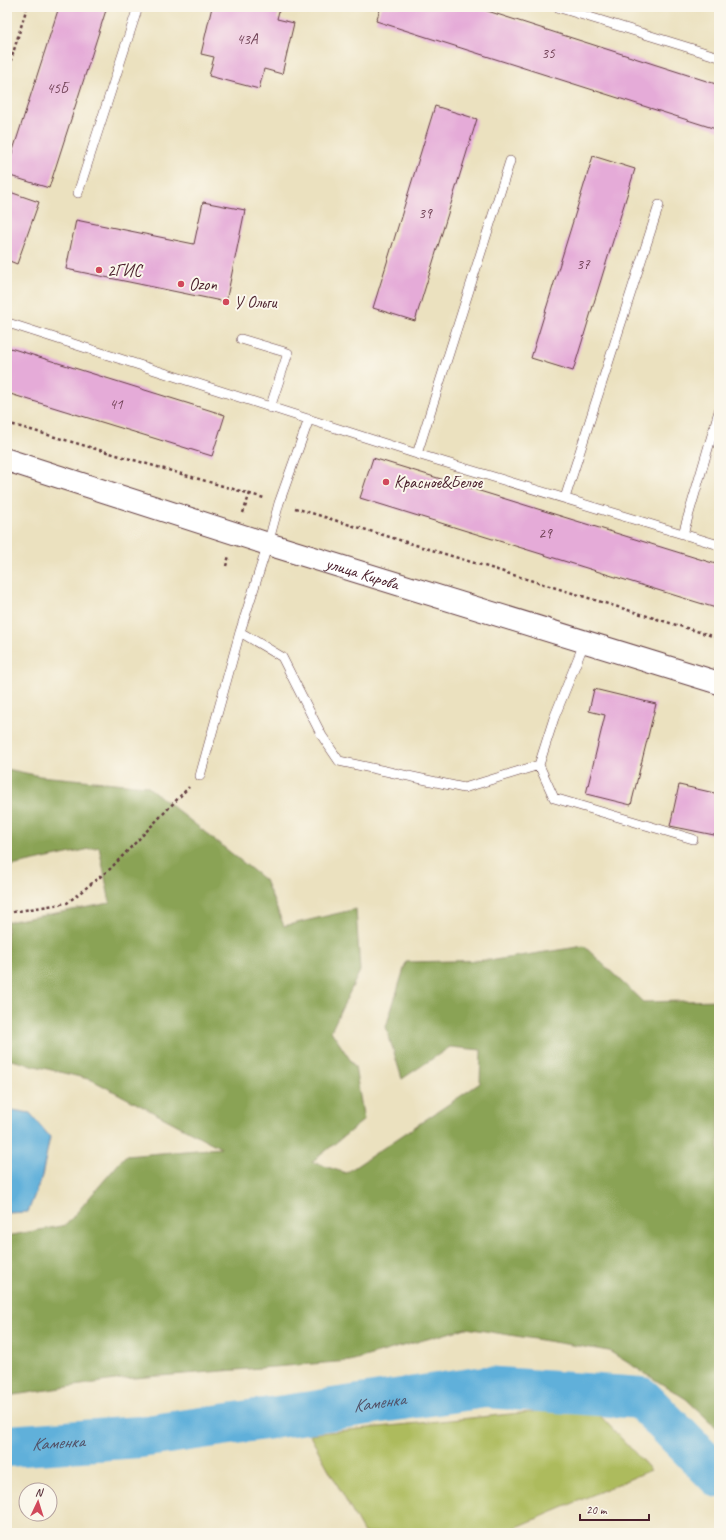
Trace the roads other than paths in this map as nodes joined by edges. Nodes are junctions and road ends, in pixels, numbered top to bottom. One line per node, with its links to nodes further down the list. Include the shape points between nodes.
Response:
1 (138, 7): 5 (lane)
2 (557, 7): 3 (lane)
3 (719, 57)
4 (510, 160): 12 (lane)
5 (78, 193)
6 (659, 205): 14 (lane)
7 (8, 323): 9 (lane)
8 (241, 339): 9 (lane, via 288,353)
9 (270, 408): 11 (lane)
10 (719, 411): 15 (lane)
11 (309, 419): 12 (lane); 16 (lane, via 279,503)
12 (418, 454): 14 (lane)
13 (7, 460): 16 (street, улица Кирова)
14 (565, 498): 15 (lane)
15 (683, 534): 17 (lane)
16 (268, 544): 18 (lane); 19 (street, улица Кирова)
17 (719, 545)
18 (240, 632): 21 (lane, via 282,657 322,736 339,761 464,788); 22 (lane)
19 (585, 641): 20 (street, улица Кирова); 21 (lane, via 554,718)
20 (719, 683)
21 (539, 765): 23 (lane, via 554,798)
22 (200, 776)
23 (693, 839)

